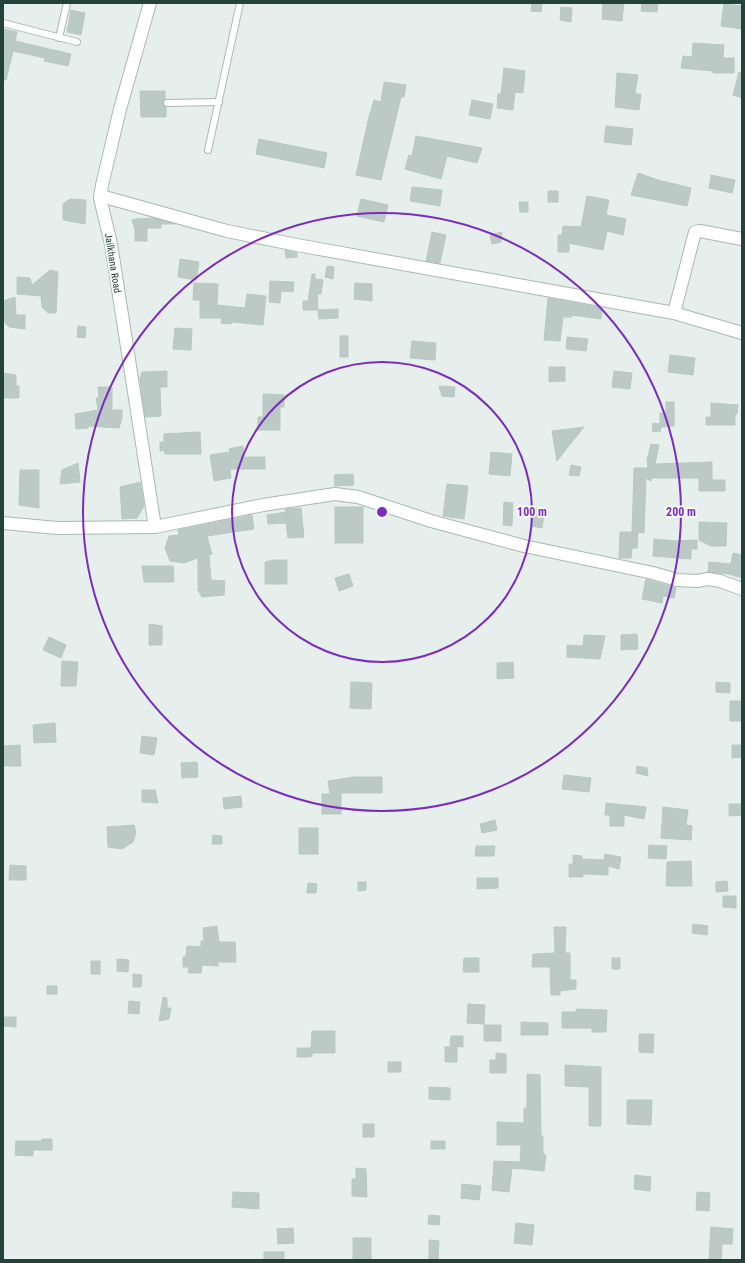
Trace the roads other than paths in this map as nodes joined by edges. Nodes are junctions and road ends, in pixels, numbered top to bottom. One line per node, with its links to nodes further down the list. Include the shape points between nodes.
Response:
1 (67, 3): 5 (lane)
2 (150, 3): 10 (street, Jailkhana Road, via 120,109)
3 (240, 3): 7 (lane)
4 (3, 24): 5 (lane)
5 (59, 38): 6 (lane)
6 (77, 42)
7 (219, 102): 8 (lane); 9 (lane)
8 (167, 103)
9 (208, 150)
10 (101, 196): 12 (street, via 228,231 289,244); 15 (street, Jailkhana Road, via 111,244)
11 (742, 239): 12 (street, via 695,232)
12 (674, 314): 13 (street)
13 (742, 333)
14 (3, 523): 15 (street, via 57,528)
15 (155, 527): 16 (street, via 262,505 335,494 358,497 431,521 524,546 677,580 708,579)
16 (742, 589)

